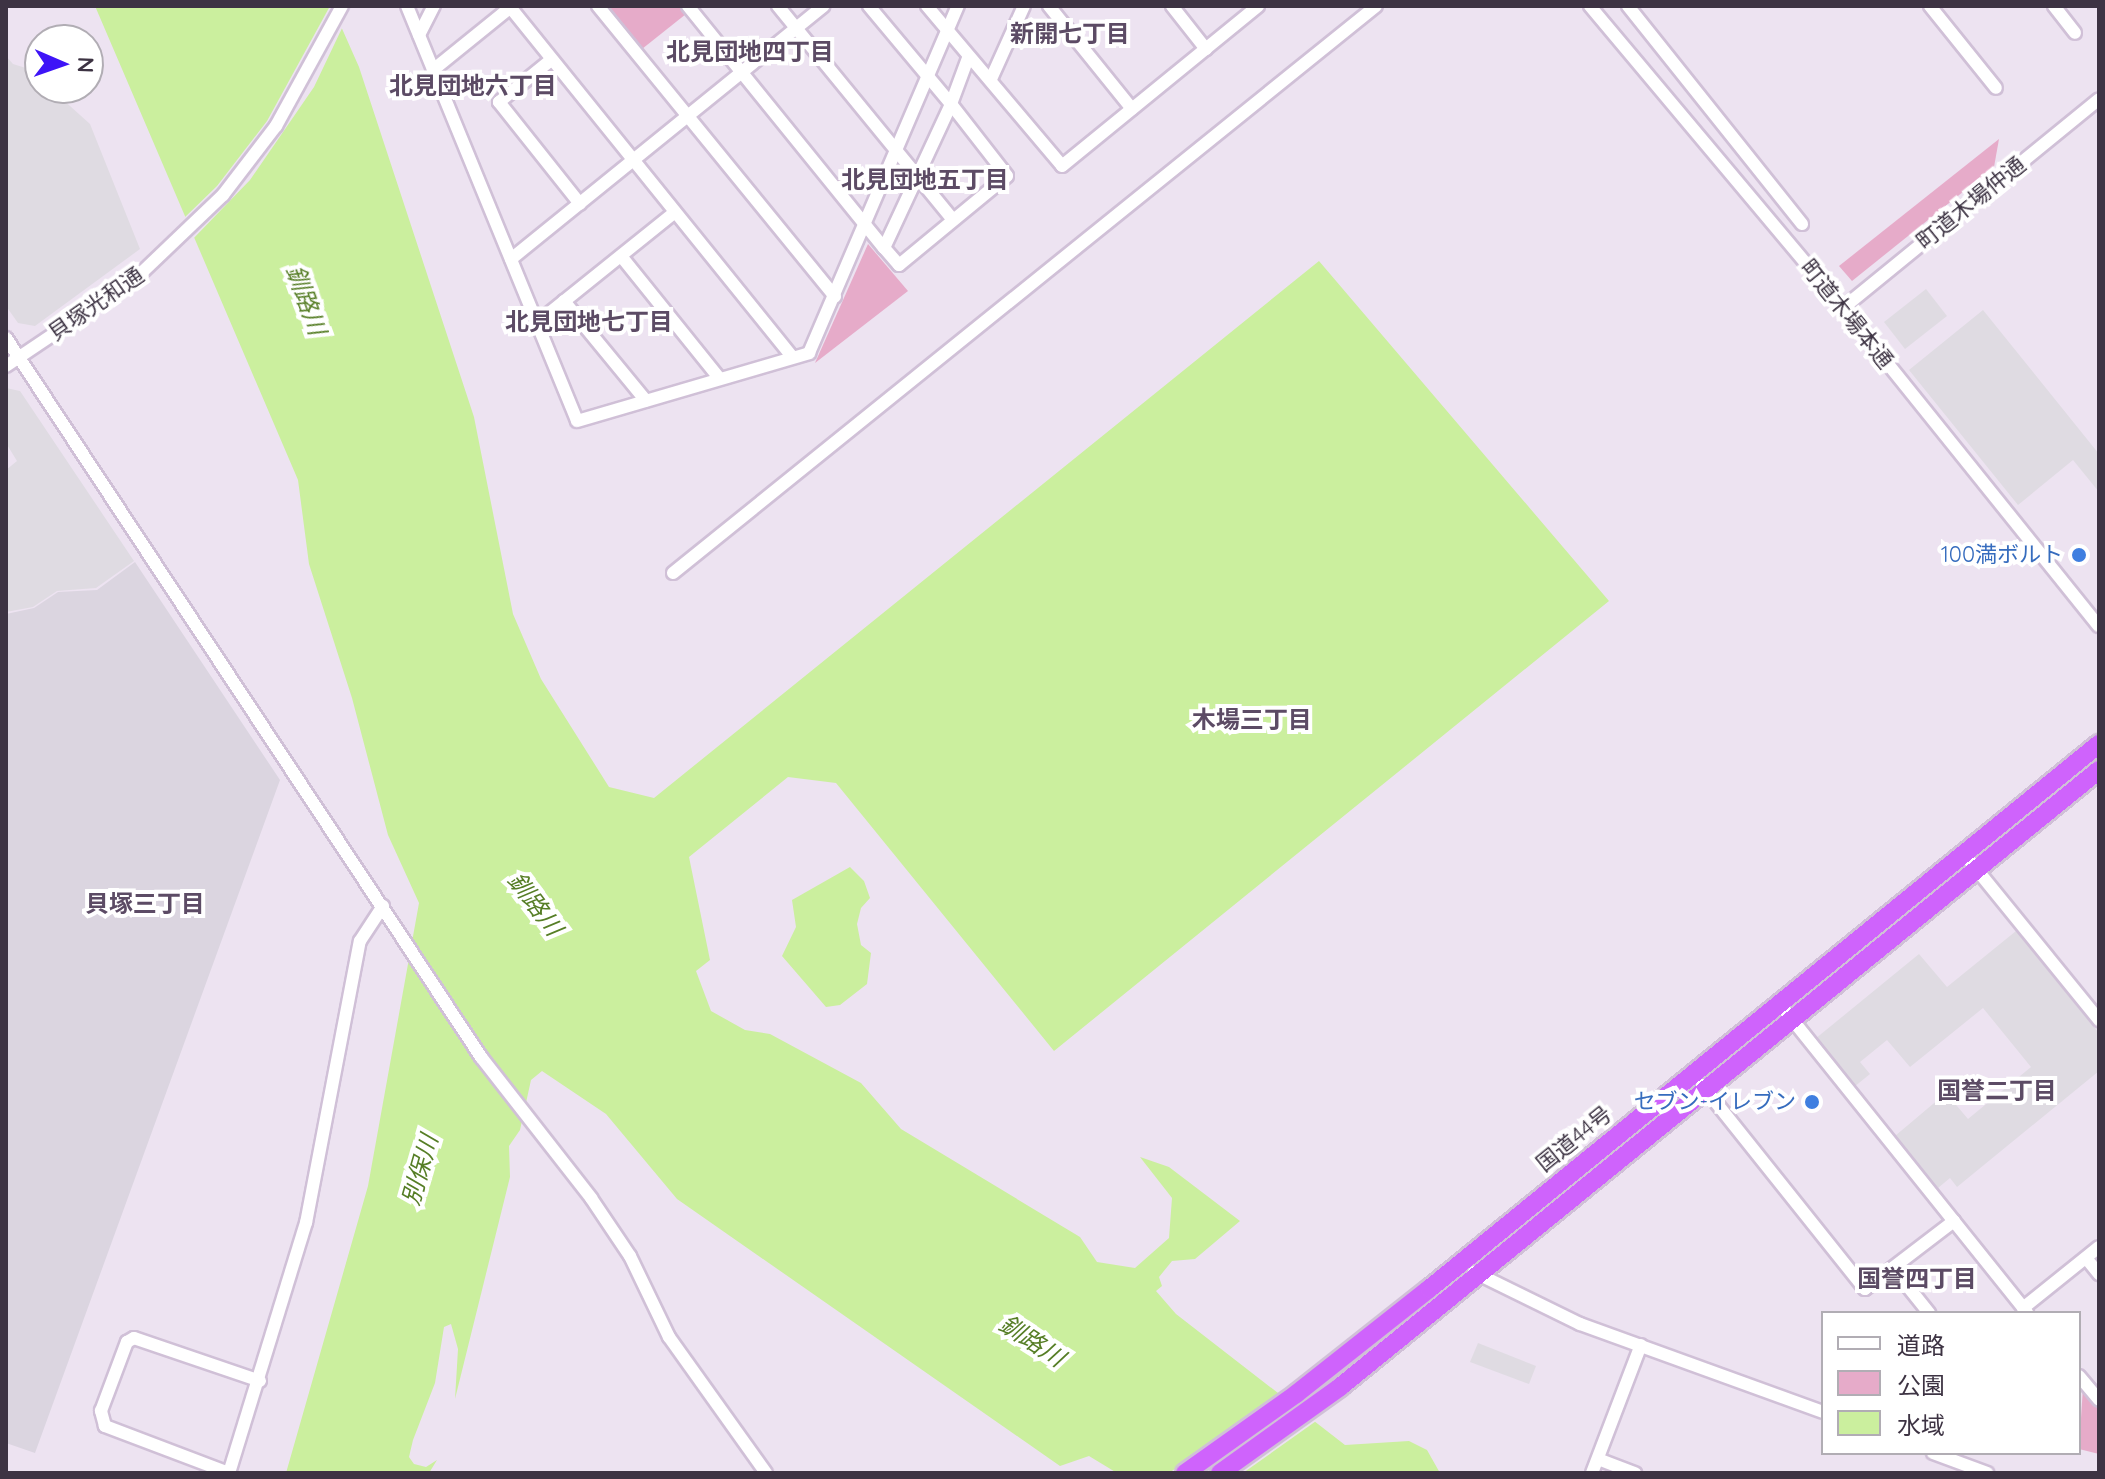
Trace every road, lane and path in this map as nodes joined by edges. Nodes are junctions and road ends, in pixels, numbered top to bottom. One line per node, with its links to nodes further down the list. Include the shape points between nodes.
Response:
1 (342, 6): 54 (street, 貝塚光和通, via 259,151 182,236 134,280)
2 (407, 6): 24 (street)
3 (434, 6): 24 (street)
4 (598, 6): 36 (street)
5 (688, 6): 29 (street)
6 (778, 6): 21 (street)
7 (823, 6): 21 (street)
8 (869, 6): 31 (street)
9 (927, 6): 22 (street)
10 (958, 6): 22 (street)
11 (1024, 6): 30 (street)
12 (1049, 6): 35 (street)
13 (1172, 6): 25 (street)
14 (1258, 6): 25 (street)
15 (1376, 6): 58 (street)
16 (1590, 6): 50 (street, 町道木場本通)
17 (1628, 6): 43 (street)
18 (1930, 6): 32 (street)
19 (2054, 6): 23 (street)
20 (511, 7): 27 (street); 28 (street)
21 (796, 29): 29 (street); 37 (street)
22 (948, 31): 26 (street); 31 (street)
23 (2075, 33)
24 (419, 35): 28 (street)
25 (1206, 49): 35 (street)
26 (968, 58): 30 (street); 34 (street)
27 (551, 60): 38 (street); 40 (street, via 499,102)
28 (433, 70): 47 (street)
29 (743, 73): 36 (street); 44 (street)
30 (991, 79): 35 (street, via 1062,166)
31 (930, 80): 34 (street); 37 (street)
32 (1996, 88)
33 (2099, 99): 50 (street, 町道木場仲通)
34 (951, 104): 39 (street); 42 (street, via 1007,176)
35 (1132, 109)
36 (688, 116): 38 (street); 48 (street)
37 (898, 154): 39 (street); 44 (street)
38 (635, 160): 40 (street); 41 (street)
39 (919, 176): 42 (street); 45 (street)
40 (580, 204): 47 (street)
41 (675, 212): 46 (street); 53 (street)
42 (953, 220): 45 (street, via 899,265)
43 (1802, 224)
44 (866, 228): 45 (street); 48 (street)
45 (884, 248)
46 (621, 256): 49 (street); 56 (street)
47 (511, 259): 51 (street)
48 (835, 297): 53 (street, via 809,353)
49 (564, 301): 51 (street); 57 (street)
50 (1843, 308): 59 (street, 町道木場本通)
51 (537, 323): 57 (street, via 577,421)
52 (6, 338): 54 (street)
53 (792, 357): 56 (street)
54 (19, 358): 55 (street, 貝塚光和通); 64 (street)
55 (6, 366)
56 (719, 378): 57 (street)
57 (646, 401)
58 (673, 573)
59 (2099, 626)
60 (2099, 744): 62 (highway, 国道44号)
61 (2099, 770): 63 (highway, 国道44号)
62 (1965, 855): 63 (street); 65 (highway, 国道44号)
63 (1977, 871): 66 (highway, 国道44号); 67 (street)
64 (383, 906): 81 (street, via 360,941 306,1223); 84 (street, via 533,1128 630,1256 669,1337)
65 (1779, 1003): 66 (street); 68 (highway, 国道44号)
66 (1792, 1019): 69 (highway, 国道44号); 70 (street)
67 (2099, 1020)
68 (1693, 1074): 69 (street); 73 (highway, 国道44号)
69 (1705, 1089): 74 (street, via 1865,1289); 76 (highway, 国道44号)
70 (1954, 1221): 74 (street); 77 (street)
71 (2099, 1247): 72 (street)
72 (2086, 1258): 75 (street); 77 (street)
73 (1462, 1262): 76 (street); 90 (highway, 国道44号, via 1296,1394)
74 (1893, 1268): 78 (street)
75 (2099, 1274)
76 (1477, 1275): 79 (street, via 1580,1324); 91 (highway, 国道44号)
77 (2025, 1310)
78 (1927, 1311)
79 (1641, 1345): 83 (street); 86 (street)
80 (2081, 1378): 82 (street)
81 (260, 1381): 87 (street); 87 (street, via 134,1338 127,1342 101,1411 105,1426)
82 (2099, 1400)
83 (1821, 1411)
84 (744, 1447): 88 (street); 89 (street)
85 (1938, 1455): 94 (street)
86 (1598, 1459): 92 (street); 93 (street)
87 (229, 1473)
88 (766, 1473)
89 (777, 1473)
90 (1185, 1473)
91 (1220, 1473)
92 (1592, 1473)
93 (1635, 1473)
94 (1987, 1473)

